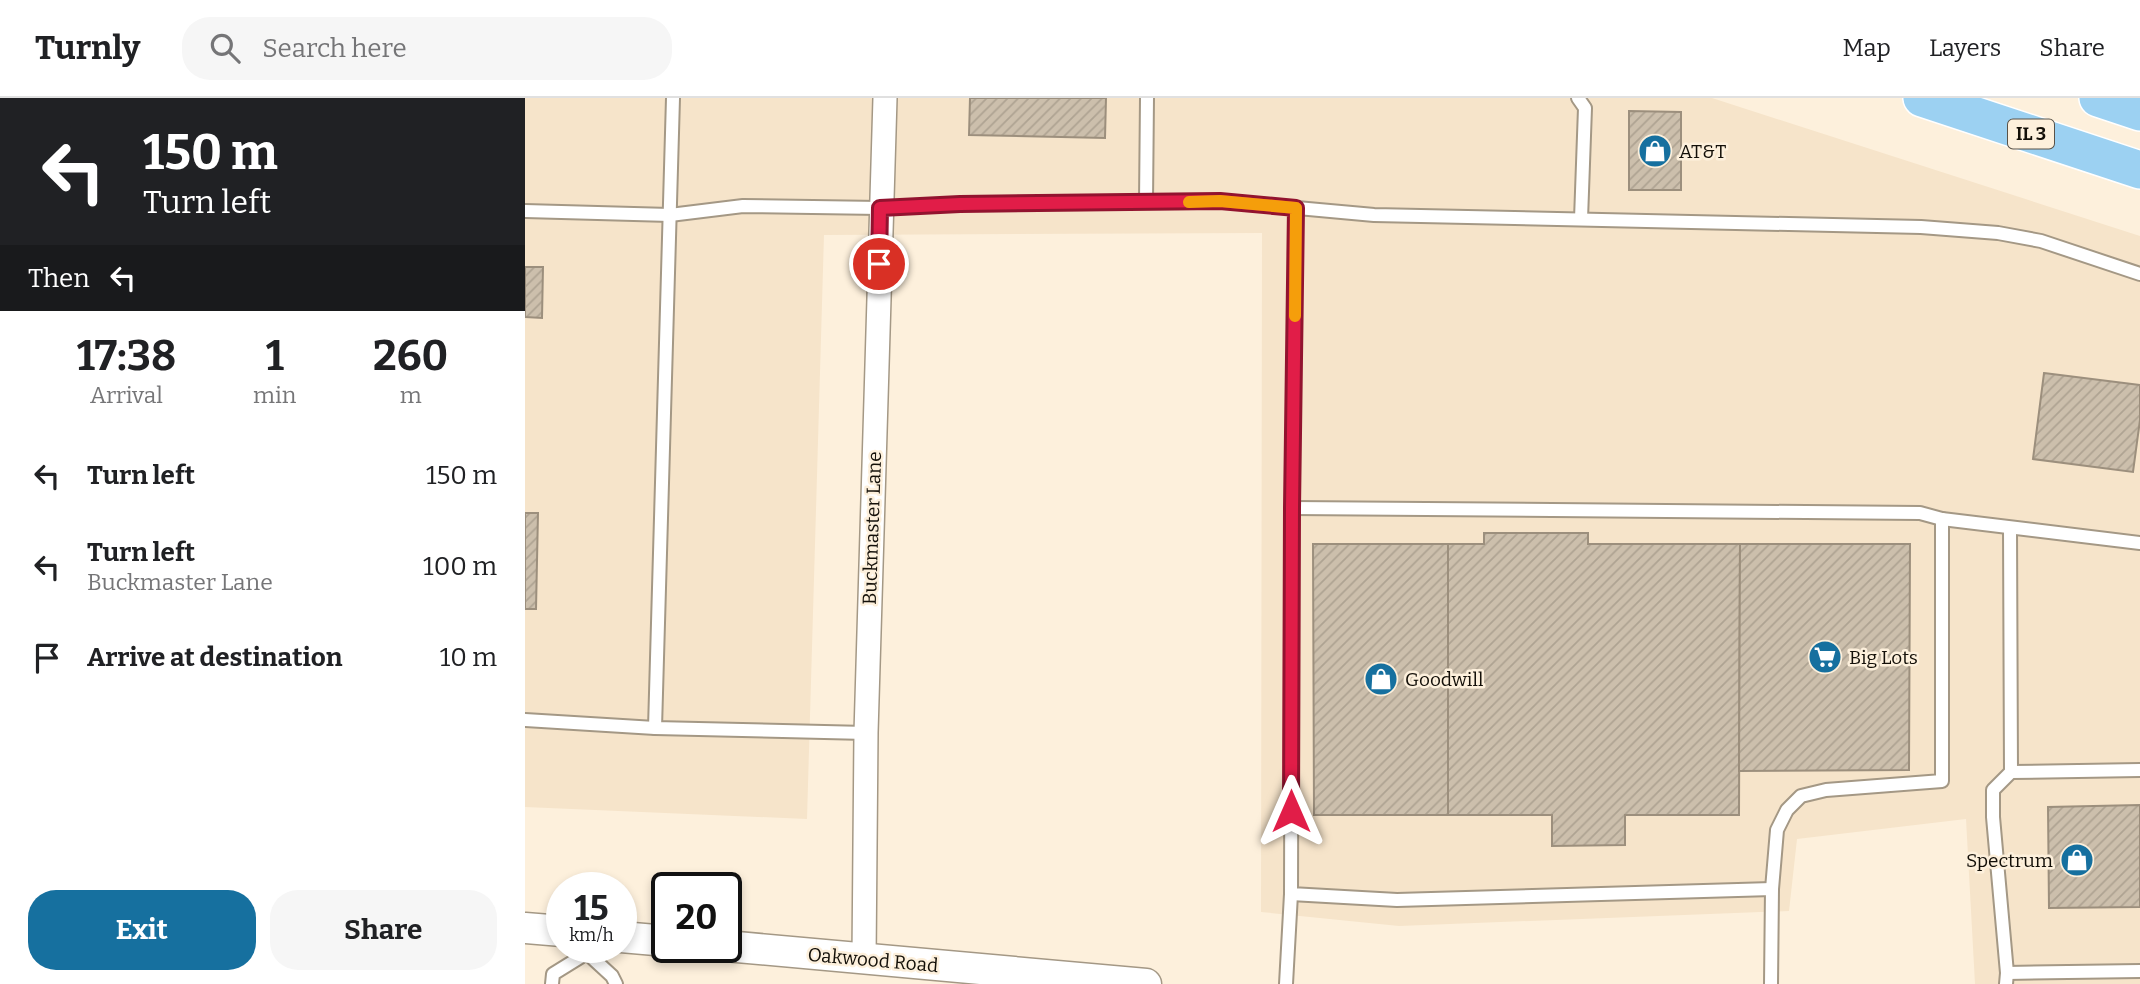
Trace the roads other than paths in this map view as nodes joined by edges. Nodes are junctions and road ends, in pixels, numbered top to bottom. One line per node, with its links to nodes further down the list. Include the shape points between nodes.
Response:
1 (673, 98): 13 (lane)
2 (885, 98): 10 (street, Buckmaster Lane)
3 (1147, 98): 9 (lane)
4 (1578, 98): 14 (lane, via 1585,108)
5 (1921, 98): 8 (main road, IL 3)
6 (2098, 98): 7 (main road)
7 (2140, 112)
8 (2140, 170)
9 (1146, 202): 10 (lane); 11 (lane, via 1220,201)
10 (880, 208): 13 (lane, via 743,206); 22 (street, Buckmaster Lane)
11 (1296, 208): 14 (lane, via 1374,215); 16 (lane)
12 (525, 211): 13 (lane)
13 (670, 215): 21 (lane)
14 (1581, 219): 15 (lane, via 1998,233 2041,241)
15 (2140, 274)
16 (1292, 508): 17 (lane, via 1853,511 1920,513); 26 (lane)
17 (1942, 519): 18 (lane); 25 (lane, via 1942,781 1801,796 1777,830)
18 (2010, 528): 19 (lane); 24 (lane)
19 (2140, 543)
20 (525, 720): 21 (lane)
21 (655, 728): 22 (lane)
22 (866, 733): 30 (street, Buckmaster Lane)
23 (2140, 770): 24 (lane)
24 (2011, 772): 34 (lane, via 1993,790)
25 (1772, 889): 26 (lane, via 1397,900); 41 (lane)
26 (1291, 894): 40 (lane)
27 (525, 928): 28 (street)
28 (546, 930)
29 (742, 948): 30 (street, Oakwood Road)
30 (864, 959): 35 (street, Oakwood Road)
31 (570, 963): 36 (lane, via 553,974)
32 (600, 963): 37 (lane)
33 (2140, 971): 34 (lane)
34 (2007, 978)
35 (1092, 982): 38 (street, Oakwood Road)
36 (552, 984)
37 (616, 984)
38 (1137, 984): 39 (street, Oakwood Road)
39 (1146, 984)
40 (1286, 984)
41 (1771, 984)

